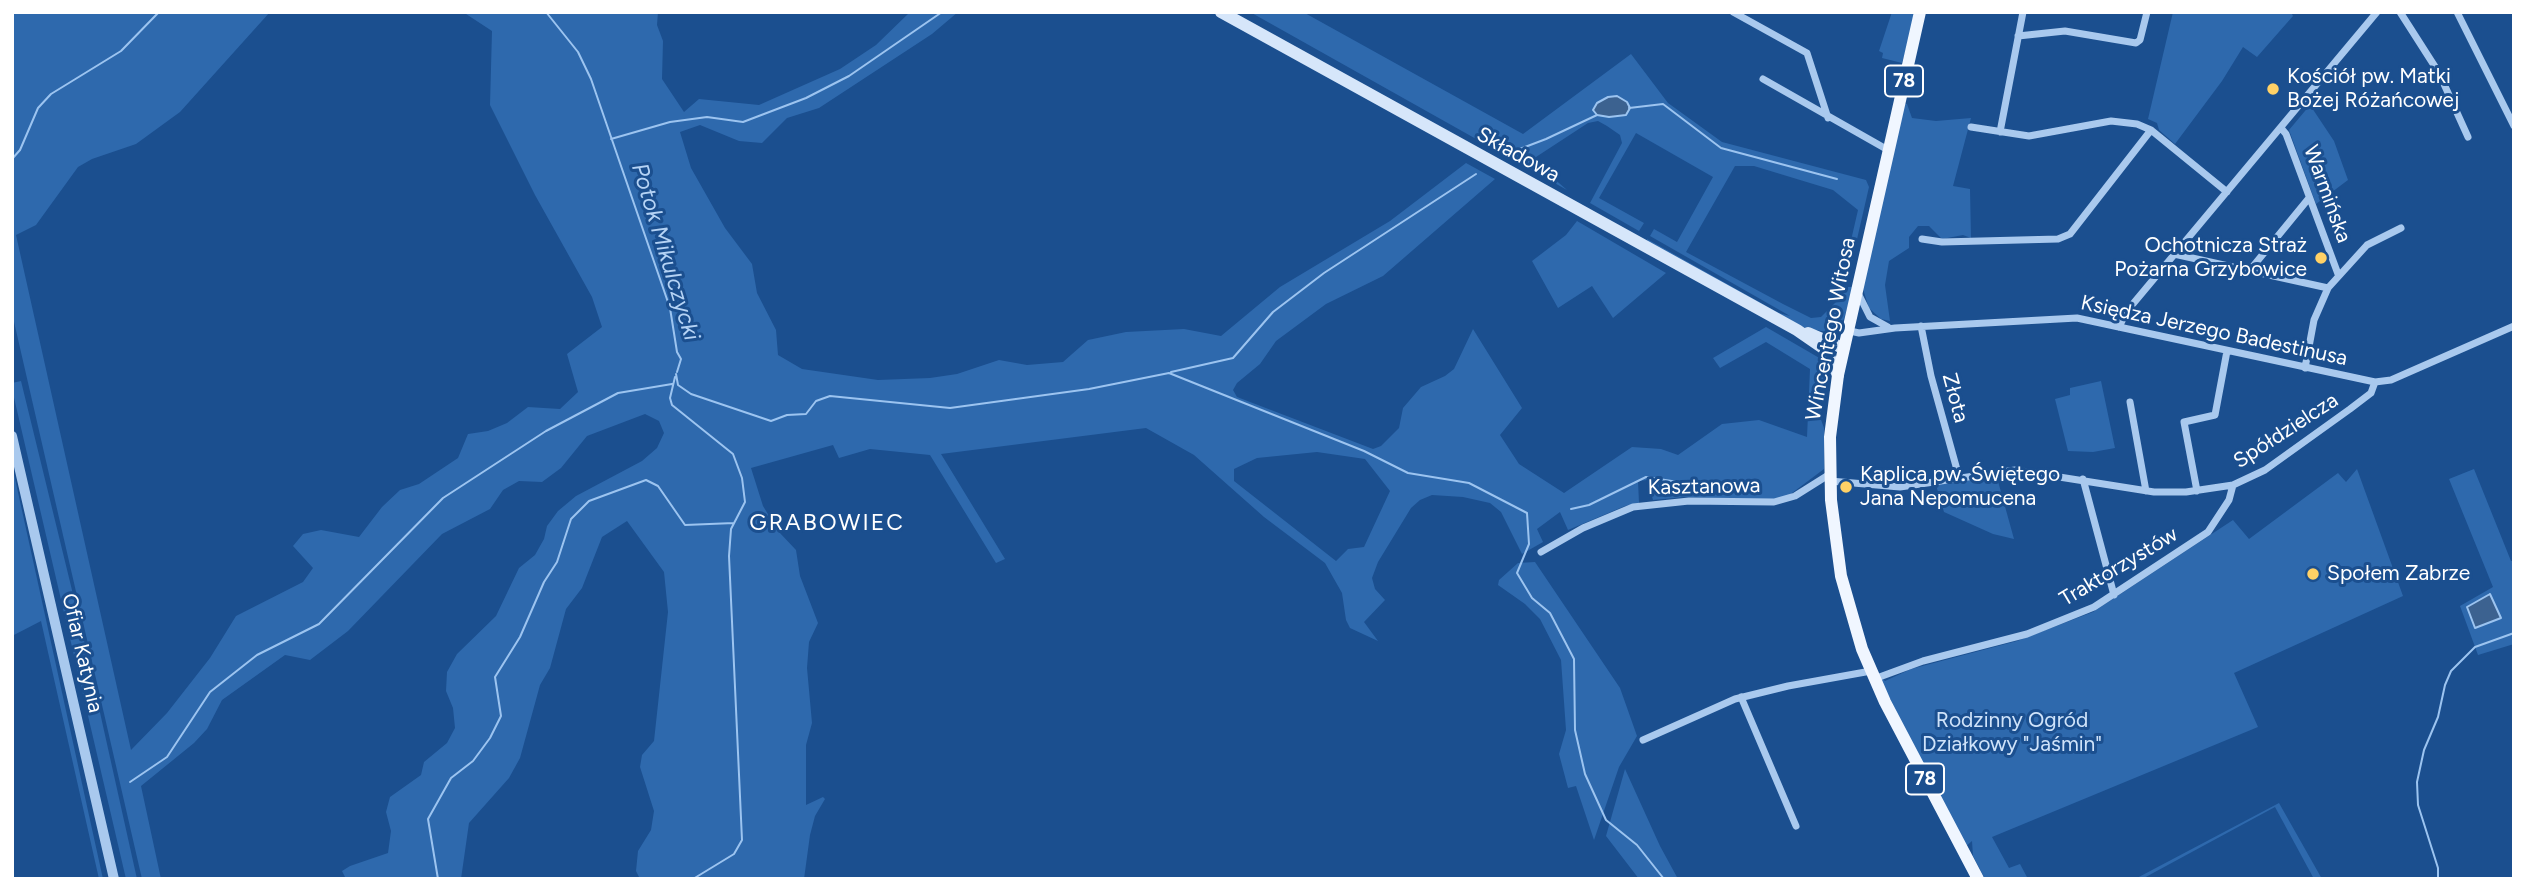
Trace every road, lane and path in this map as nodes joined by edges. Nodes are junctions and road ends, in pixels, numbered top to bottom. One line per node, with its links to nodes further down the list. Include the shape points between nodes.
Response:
1 (1221, 12): 35 (main road, Składowa)
2 (1733, 12): 11 (street, via 1807,53)
3 (1920, 12): 18 (main road, Wincentego Witosa / 78)
4 (2024, 12): 9 (street)
5 (2147, 12): 9 (street, via 2136,43 2065,31)
6 (2377, 12): 14 (street)
7 (2400, 12): 17 (street, via 2439,74)
8 (2457, 12): 12 (street)
9 (2018, 36): 16 (street)
10 (1763, 79): 11 (street)
11 (1829, 118): 18 (street)
12 (2514, 126)
13 (1971, 127): 16 (street)
14 (2281, 128): 19 (street); 20 (street, Warmińska)
15 (2151, 130): 16 (street, via 2137,124 2097,121 2029,136); 19 (street); 22 (street, via 2070,233 2059,239)
16 (2000, 132)
17 (2468, 137)
18 (1888, 150): 26 (main road, Wincentego Witosa / 78)
19 (2227, 192): 23 (street)
20 (2309, 198): 24 (street); 25 (street, Warmińska)
21 (2401, 228): 25 (street, via 2367,244)
22 (1922, 239)
23 (2174, 254): 24 (street); 32 (street)
24 (2250, 270): 27 (street)
25 (2338, 274): 27 (street)
26 (1856, 286): 28 (street); 29 (main road, Wincentego Witosa / 78)
27 (2328, 288): 38 (street, via 2314,320)
28 (1867, 314): 29 (street, via 1858,310); 33 (street, via 1878,324)
29 (1849, 319): 34 (street, via 1852,332); 35 (main road, via 1837,332); 36 (main road, Wincentego Witosa / 78)
30 (1922, 326): 32 (street, Księdza Jerzego Badestinusa, via 2068,317); 33 (street, Księdza Jerzego Badestinusa); 43 (street, Złota)
31 (2514, 326): 40 (street, Księdza Jerzego Badestinusa, via 2391,380)
32 (2119, 327): 37 (street, Księdza Jerzego Badestinusa)
33 (1895, 328): 34 (street, Księdza Jerzego Badestinusa)
34 (1864, 332): 36 (street, Księdza Jerzego Badestinusa)
35 (1817, 339): 36 (main road, Składowa); 39 (main road, Składowa)
36 (1843, 348): 39 (main road, Wincentego Witosa / 78)
37 (2227, 351): 38 (street, Księdza Jerzego Badestinusa); 48 (street, via 2215,415 2184,422)
38 (2305, 368): 40 (street, Księdza Jerzego Badestinusa)
39 (1838, 374): 44 (main road, Wincentego Witosa / 78)
40 (2375, 382): 46 (street, Spółdzielcza, via 2371,393 2350,410 2265,470)
41 (2130, 402): 47 (street)
42 (12, 436): 55 (street, Ofiar Katynia)
43 (1959, 477): 44 (street, Spółdzielcza, via 1893,487); 45 (street, Spółdzielcza, via 2015,470)
44 (1830, 478): 49 (street, Kasztanowa, via 1774,502 1689,501 1633,507); 51 (main road, Wincentego Witosa / 78, via 1841,576)
45 (2082, 479): 47 (street, Spółdzielcza); 50 (street)
46 (2233, 485): 48 (street, Spółdzielcza); 50 (street, Traktorzystów, via 2208,532)
47 (2146, 491): 48 (street, Spółdzielcza)
48 (2197, 491)
49 (1541, 552)
50 (2114, 595): 51 (street, Traktorzystów, via 2027,634)
51 (1872, 675): 52 (street, Traktorzystów); 56 (main road, Wincentego Witosa / 78)
52 (1741, 697): 53 (street, Traktorzystów); 54 (street)
53 (1643, 740)
54 (1796, 826)
55 (114, 879)
56 (1978, 879)

